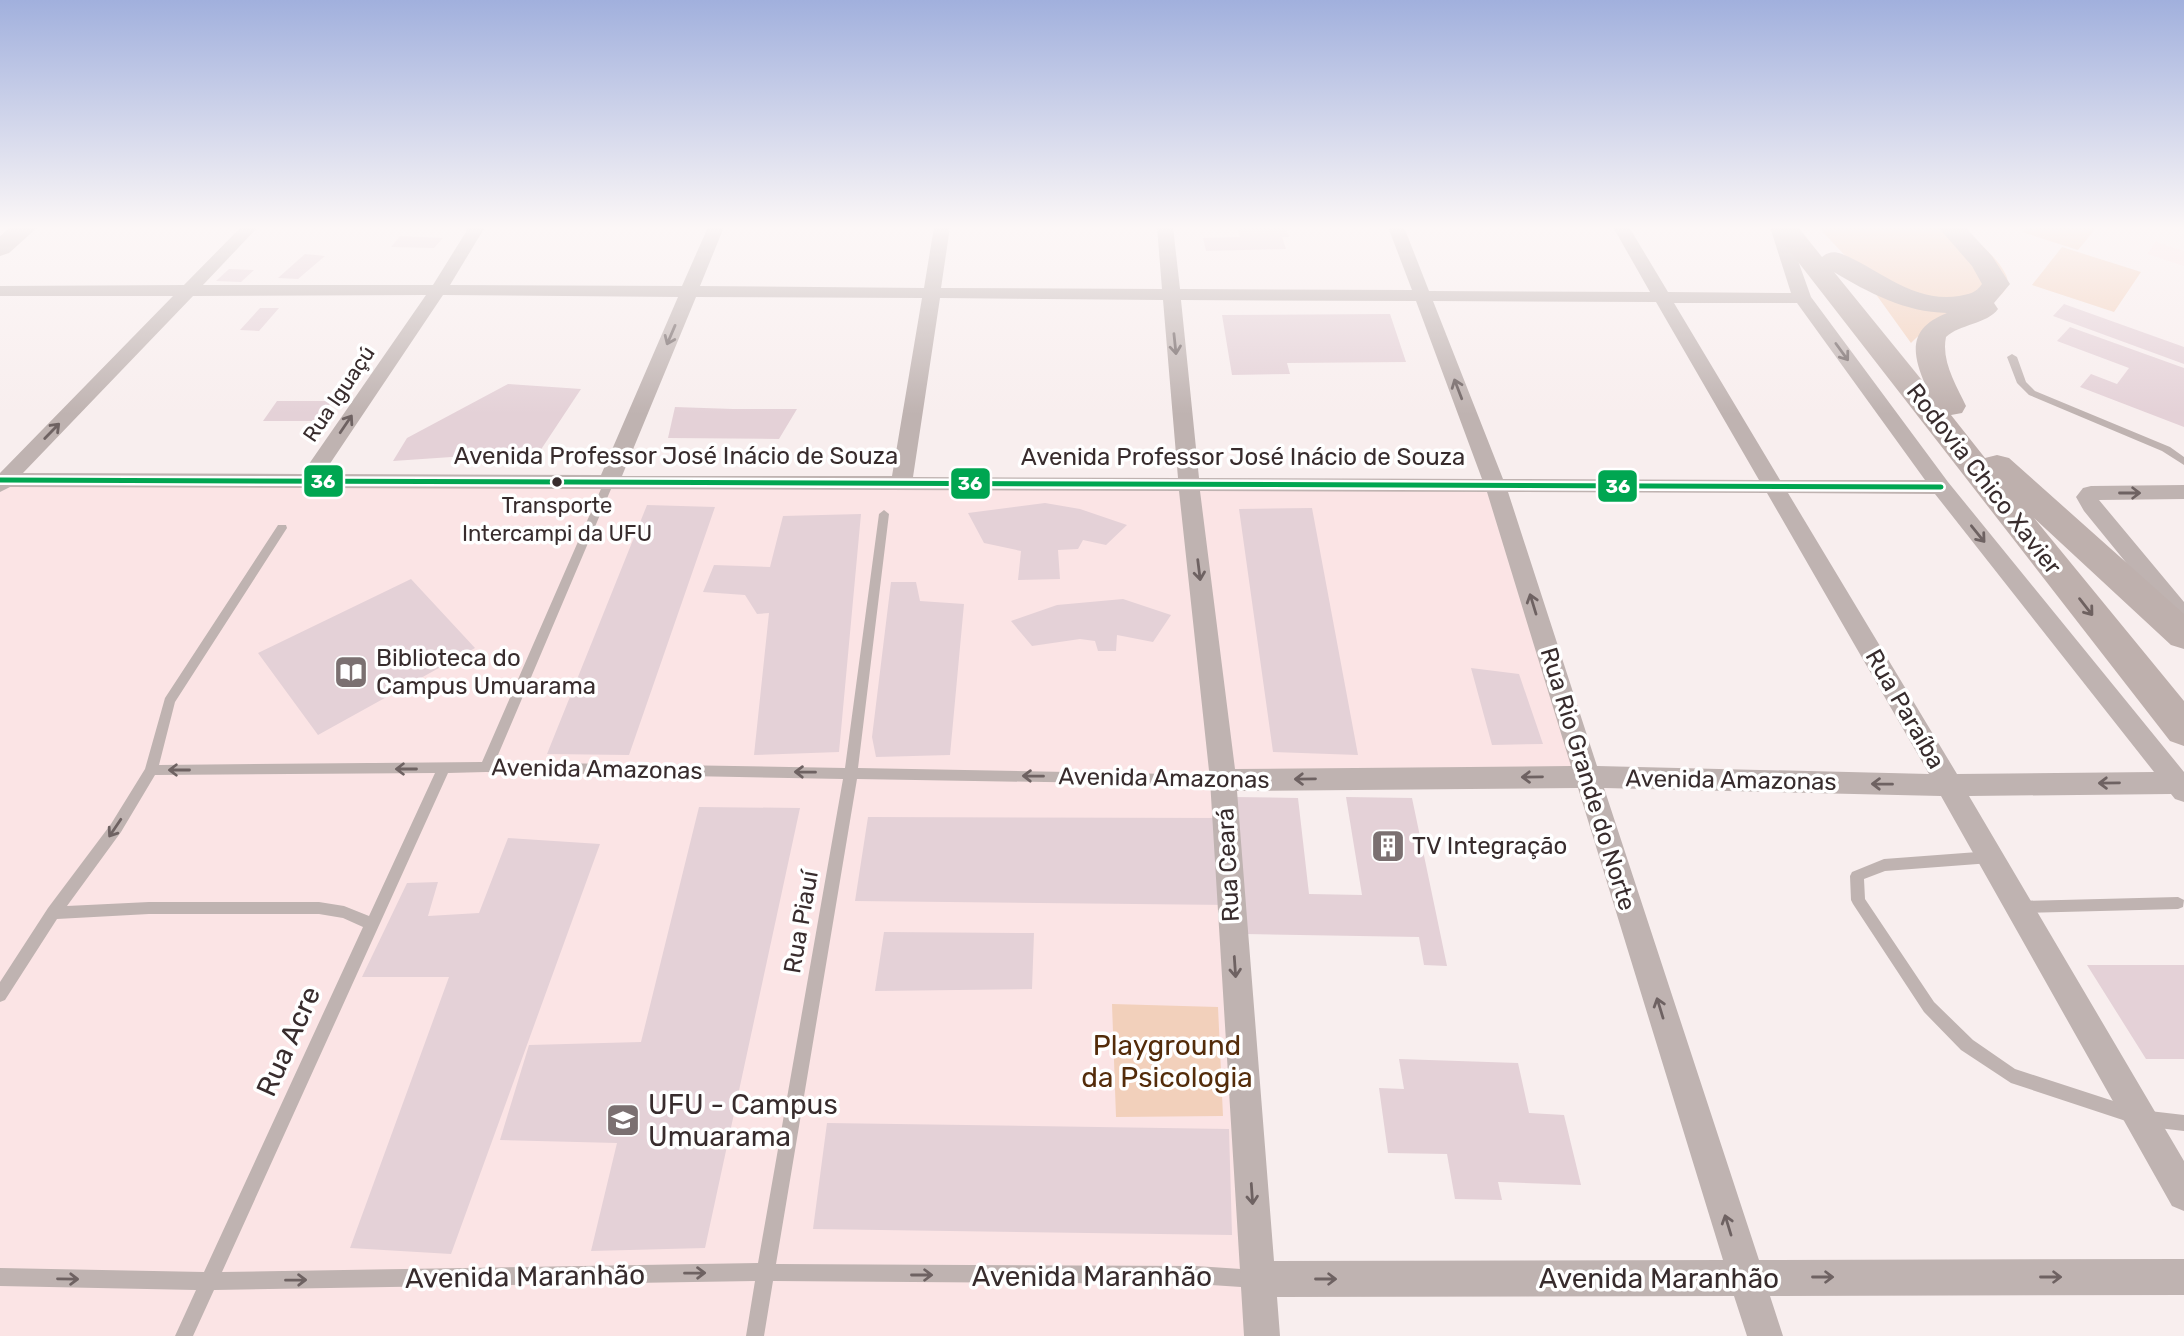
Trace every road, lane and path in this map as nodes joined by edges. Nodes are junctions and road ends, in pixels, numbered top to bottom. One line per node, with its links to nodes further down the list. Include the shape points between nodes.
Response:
1 (191, 289): 14 (street)
2 (933, 289): 16 (street)
3 (1170, 289): 17 (street, Rua Ceará)
4 (1419, 289): 18 (street, Rua Rio Grande do Norte)
5 (1659, 289): 19 (street, Rua Paraíba)
6 (1799, 289): 20 (street)
7 (1834, 289): 39 (highway, Rodovia Chico Xavier, one-way to 39)
8 (1857, 289): 22 (highway, Rodovia Chico Xavier)
9 (1889, 289): 10 (highway, via 1912,299 1961,305 1981,300)
10 (1994, 289)
11 (2013, 289): 22 (highway, via 1996,303 1934,333 1929,356)
12 (438, 290): 14 (street); 15 (street); 25 (street, Rua Iguaçú, one-way to 12)
13 (0, 291): 14 (street)
14 (188, 292): 26 (street, one-way to 14)
15 (689, 292): 16 (street); 27 (street, one-way to 27)
16 (932, 293): 17 (street); 28 (street)
17 (1170, 294): 18 (street); 29 (street, Rua Ceará, one-way to 29)
18 (1421, 296): 19 (street); 30 (street, Rua Rio Grande do Norte, one-way to 18)
19 (1664, 297): 20 (street); 31 (street, Rua Paraíba)
20 (1802, 298): 32 (street, one-way to 32)
21 (2012, 357): 23 (lane, via 2022,383 2032,393 2156,445)
22 (1951, 406): 24 (highway, Rodovia Chico Xavier)
23 (2184, 462)
24 (1997, 465): 37 (highway); 38 (highway, Rodovia Chico Xavier)
25 (308, 481): 26 (street, Avenida Professor José Inácio de Souza); 27 (street, Avenida Professor José Inácio de Souza)
26 (2, 482)
27 (608, 482): 28 (street, Avenida Professor José Inácio de Souza); 40 (lane)
28 (902, 482): 29 (street, Avenida Professor José Inácio de Souza)
29 (1189, 484): 30 (street, Avenida Professor José Inácio de Souza); 45 (street, Rua Ceará, one-way to 45)
30 (1495, 485): 31 (street, Avenida Professor José Inácio de Souza); 44 (street, Rua Rio Grande do Norte, one-way to 30)
31 (1775, 487): 32 (street, Avenida Professor José Inácio de Souza); 46 (street, Rua Paraíba)
32 (1941, 487): 47 (street, one-way to 47)
33 (2184, 492): 36 (street, one-way to 33, via 2087,497 2091,493)
34 (884, 514): 43 (lane, Rua Piauí)
35 (282, 528): 42 (lane, via 169,701)
36 (2184, 618)
37 (2184, 635)
38 (2184, 690)
39 (2184, 730)
40 (486, 767): 41 (lane, Avenida Amazonas); 43 (lane, Avenida Amazonas, one-way to 40)
41 (443, 769): 42 (lane, Avenida Amazonas, one-way to 42); 52 (lane, Rua Acre)
42 (151, 770): 51 (lane, one-way to 51, via 116,828)
43 (850, 773): 45 (lane, Avenida Amazonas, one-way to 43); 57 (lane, Rua Piauí)
44 (1587, 777): 45 (street, Avenida Amazonas, one-way to 45); 46 (street, Avenida Amazonas, one-way to 44); 59 (street, Rua Rio Grande do Norte, one-way to 44)
45 (1223, 780): 61 (street, Rua Ceará, one-way to 61)
46 (1949, 785): 47 (street, Avenida Amazonas, one-way to 46); 48 (street, Rua Paraíba)
47 (2182, 786)
48 (1991, 857): 50 (street, Rua Paraíba); 54 (lane, via 1884,865 1857,876 1857,900 1929,1007 1967,1045 2011,1075)
49 (2182, 904): 50 (lane)
50 (2019, 906): 54 (street, Rua Paraíba)
51 (53, 913): 52 (lane, via 318,908); 53 (lane)
52 (372, 923): 62 (lane, Rua Acre)
53 (0, 995)
54 (2141, 1118): 55 (lane); 56 (street, Rua Paraíba)
55 (2184, 1123)
56 (2184, 1194)
57 (766, 1275): 61 (lane, Avenida Maranhão, one-way to 61); 62 (lane, Avenida Maranhão, one-way to 57, via 704,1272); 64 (lane, Rua Piauí)
58 (0, 1277): 62 (lane, Avenida Maranhão, one-way to 62)
59 (1744, 1277): 60 (street, Avenida Maranhão, one-way to 60); 61 (street, Avenida Maranhão, one-way to 59); 66 (street, Rua Rio Grande do Norte)
60 (2184, 1277)
61 (1258, 1279): 65 (street, Rua Ceará)
62 (210, 1281): 63 (lane, Rua Acre)
63 (184, 1336)
64 (755, 1336)
65 (1262, 1336)
66 (1765, 1336)

